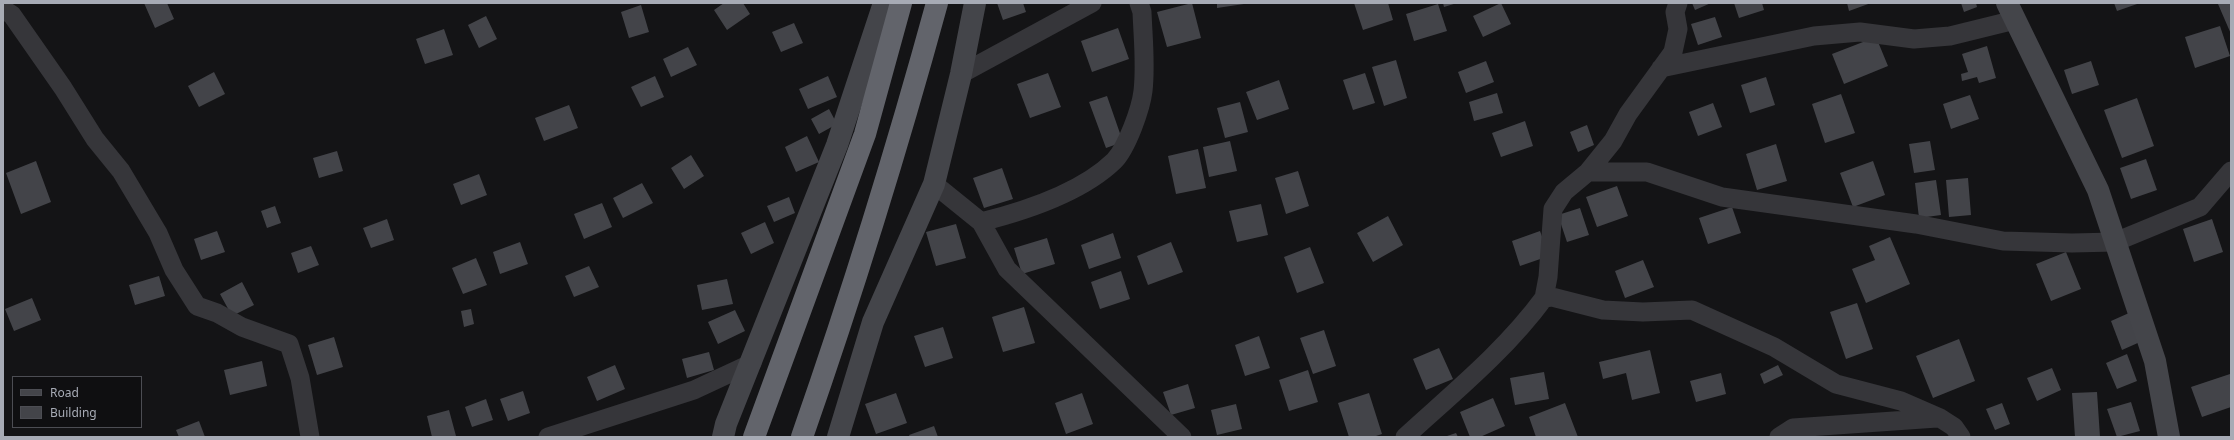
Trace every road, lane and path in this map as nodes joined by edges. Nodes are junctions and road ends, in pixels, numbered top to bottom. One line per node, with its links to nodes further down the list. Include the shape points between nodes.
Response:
1 (884, 3): 18 (street, via 837,145)
2 (901, 3): 23 (highway, via 865,134)
3 (937, 3): 24 (highway, via 899,143 842,323)
4 (975, 3): 11 (street)
5 (1092, 3): 11 (street)
6 (1139, 3): 15 (street, via 1142,12 1143,92 1130,133 1115,160 1082,184 1043,203)
7 (1678, 3): 10 (street, via 1675,12 1678,29 1673,52)
8 (3, 9): 20 (street, via 12,15 95,139 121,171 158,233 174,270 197,306 217,313 242,327 289,344 300,378)
9 (2011, 11): 10 (street, via 1950,36 1914,39 1860,32 1814,36); 16 (street, via 2098,190)
10 (1661, 68): 13 (street)
11 (961, 74): 14 (street)
12 (2231, 171): 16 (street, via 2200,207)
13 (1588, 172): 16 (street, via 1647,172 1722,197 1916,224 2003,241); 17 (street, via 1564,192 1553,209)
14 (934, 184): 15 (street); 25 (street, via 874,322)
15 (980, 222): 26 (street, via 1007,269)
16 (2115, 242): 30 (street, via 2155,361)
17 (1544, 298): 19 (street, via 1552,297 1604,310 1692,310 1774,347 1836,384 1902,401); 27 (street, via 1500,350)
18 (752, 363): 21 (street, via 694,390); 22 (street)
19 (1940, 418): 28 (street, via 1793,428); 29 (street, via 1954,427)
20 (310, 437)
21 (548, 437)
22 (723, 437)
23 (754, 437)
24 (802, 437)
25 (838, 437)
26 (1182, 437)
27 (1405, 437)
28 (1779, 437)
29 (1961, 437)
30 (2169, 437)

